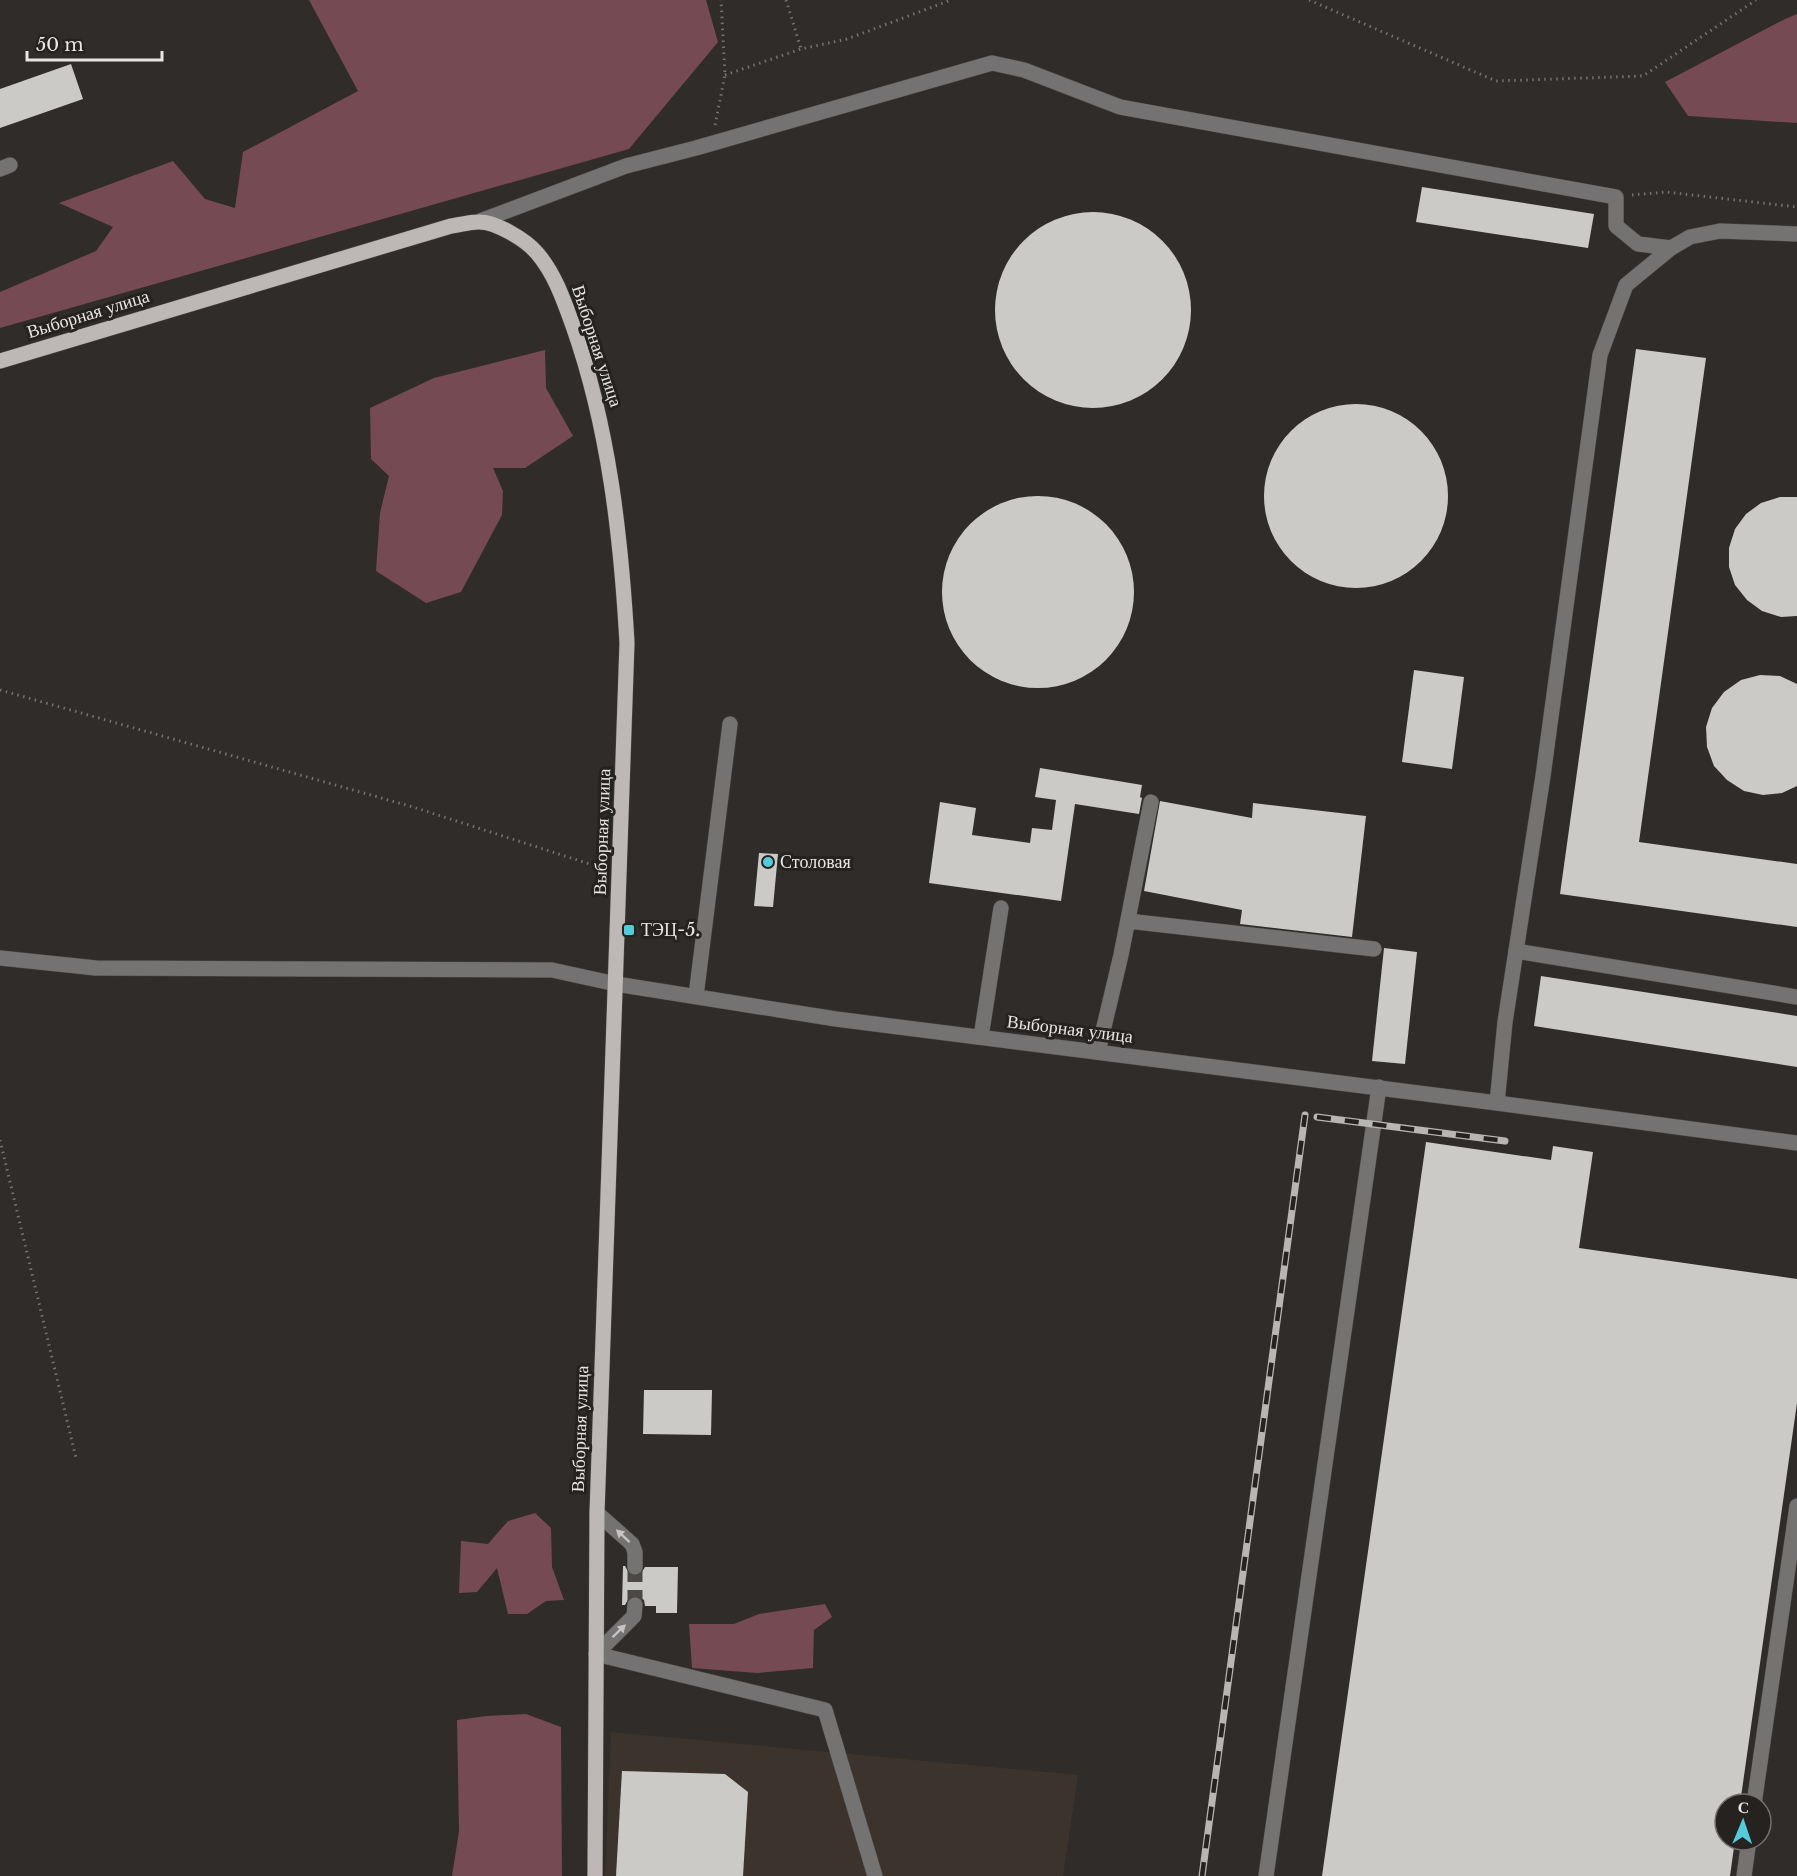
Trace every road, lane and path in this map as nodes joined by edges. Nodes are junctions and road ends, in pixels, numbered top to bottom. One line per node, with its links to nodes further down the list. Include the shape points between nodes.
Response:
1 (721, 0): 7 (path)
2 (786, 0): 6 (path)
3 (951, 0): 6 (path, via 847,39)
4 (1309, 0): 5 (path, via 1496,81 1642,76)
5 (1756, 0)
6 (801, 49): 7 (path)
7 (725, 75): 8 (path)
8 (711, 144): 9 (street, via 992,63 1024,70 1120,107); 11 (street, via 626,166)
9 (1616, 197): 10 (path, via 1666,192); 13 (street, via 1616,226 1638,244)
10 (1797, 207)
11 (480, 221): 14 (main road, Выборная улица, via 440,229); 18 (main road, Выборная улица, via 520,238 537,253 560,291 600,419 622,568 627,644)
12 (1797, 234): 13 (street, via 1720,231 1690,237)
13 (1671, 248): 22 (street, via 1626,285 1600,355)
14 (0, 361)
15 (0, 690): 18 (path, via 413,807)
16 (730, 724): 25 (street)
17 (1151, 802): 20 (street)
18 (620, 874): 24 (main road, Выборная улица)
19 (1001, 908): 27 (street)
20 (1128, 921): 21 (street); 28 (street)
21 (1374, 949)
22 (1516, 951): 26 (street); 30 (street)
23 (0, 958): 24 (street, via 96,968 552,970)
24 (615, 984): 25 (street, Выборная улица); 35 (main road, Выборная улица)
25 (696, 996): 27 (street, Выборная улица)
26 (1797, 997)
27 (981, 1037): 28 (street, Выборная улица)
28 (1098, 1052): 29 (street, Выборная улица)
29 (1379, 1087): 30 (street, Выборная улица); 43 (street)
30 (1497, 1103): 32 (street, Выборная улица)
31 (0, 1140): 33 (path)
32 (1797, 1143)
33 (76, 1458)
34 (1797, 1506): 39 (street)
35 (597, 1513): 36 (street, one-way to 35, via 632,1544); 38 (main road, Выборная улица)
36 (635, 1567)
37 (635, 1605): 38 (street, one-way to 37, via 634,1616)
38 (596, 1654): 41 (main road, Выборная улица); 42 (street, via 825,1710)
39 (1756, 1792)
40 (1747, 1852): 44 (street)
41 (595, 1876)
42 (874, 1876)
43 (1266, 1876)
44 (1744, 1876)

